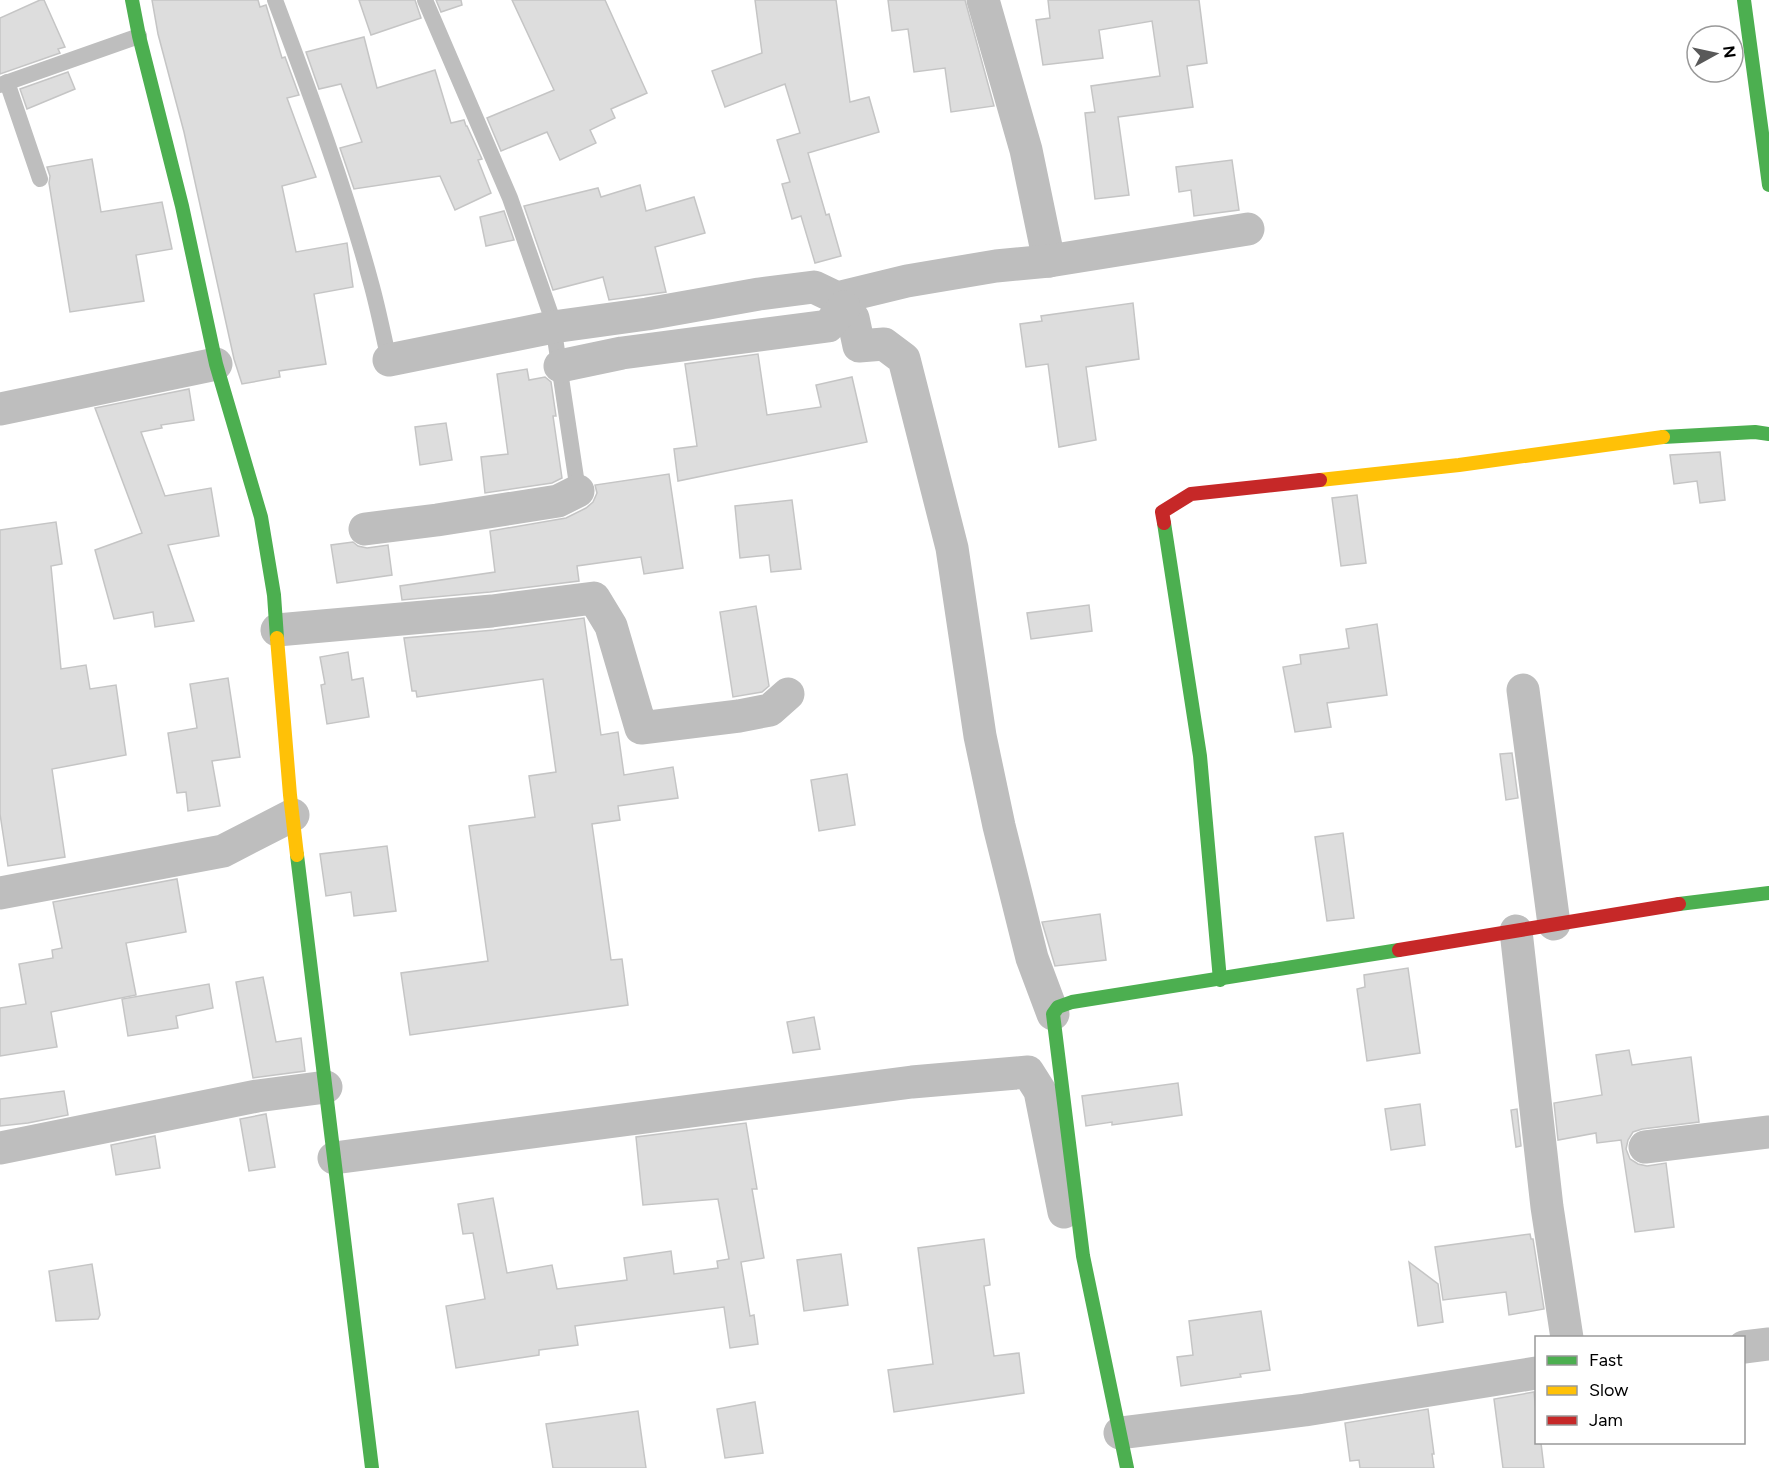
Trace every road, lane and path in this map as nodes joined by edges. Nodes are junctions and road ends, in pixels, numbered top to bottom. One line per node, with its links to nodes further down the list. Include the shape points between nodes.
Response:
1 (132, 0): 6 (street)
2 (275, 0): 15 (lane, via 359,240)
3 (424, 0): 14 (lane, via 510,198)
4 (983, 0): 12 (street, via 1026,150)
5 (1744, 0): 8 (street)
6 (139, 36): 7 (lane); 16 (street, via 182,206)
7 (4, 83): 9 (lane)
8 (1765, 123): 10 (street)
9 (40, 179)
10 (1769, 185)
11 (1248, 229): 12 (street)
12 (1049, 261): 13 (street, via 907,281)
13 (840, 303): 14 (street, via 814,287); 17 (street, via 828,326 622,353); 31 (street, via 853,318 859,346 884,344 904,359 952,548 999,826 1032,958)
14 (553, 327): 15 (street); 17 (lane)
15 (389, 360)
16 (216, 364): 18 (street); 22 (street, via 261,517)
17 (560, 366): 20 (lane)
18 (0, 409)
19 (1769, 434): 30 (street, via 1674,436 1459,465 1191,494 1162,512 1200,756)
20 (578, 492): 21 (street, via 558,501)
21 (365, 528)
22 (277, 630): 24 (street, via 594,598 611,626 641,728 770,710); 25 (street)
23 (1523, 690): 28 (street)
24 (788, 694)
25 (293, 815): 26 (street, via 223,851); 32 (street)
26 (0, 893)
27 (1769, 893): 28 (street)
28 (1554, 924): 29 (street)
29 (1516, 931): 30 (street); 37 (street, via 1545,1195)
30 (1220, 980): 31 (street, via 1072,1002 1058,1007)
31 (1053, 1014): 41 (street, via 1083,1256)
32 (326, 1088): 35 (street, via 257,1096); 36 (street)
33 (1769, 1132): 34 (street)
34 (1645, 1147)
35 (0, 1148)
36 (334, 1158): 42 (street); 43 (street, via 912,1082 1028,1072 1040,1091)
37 (1567, 1336)
38 (1769, 1344): 39 (street)
39 (1745, 1347)
40 (1535, 1373): 41 (street, via 1305,1410)
41 (1120, 1433): 44 (street)
42 (372, 1468)
43 (1110, 1468)
44 (1127, 1468)

